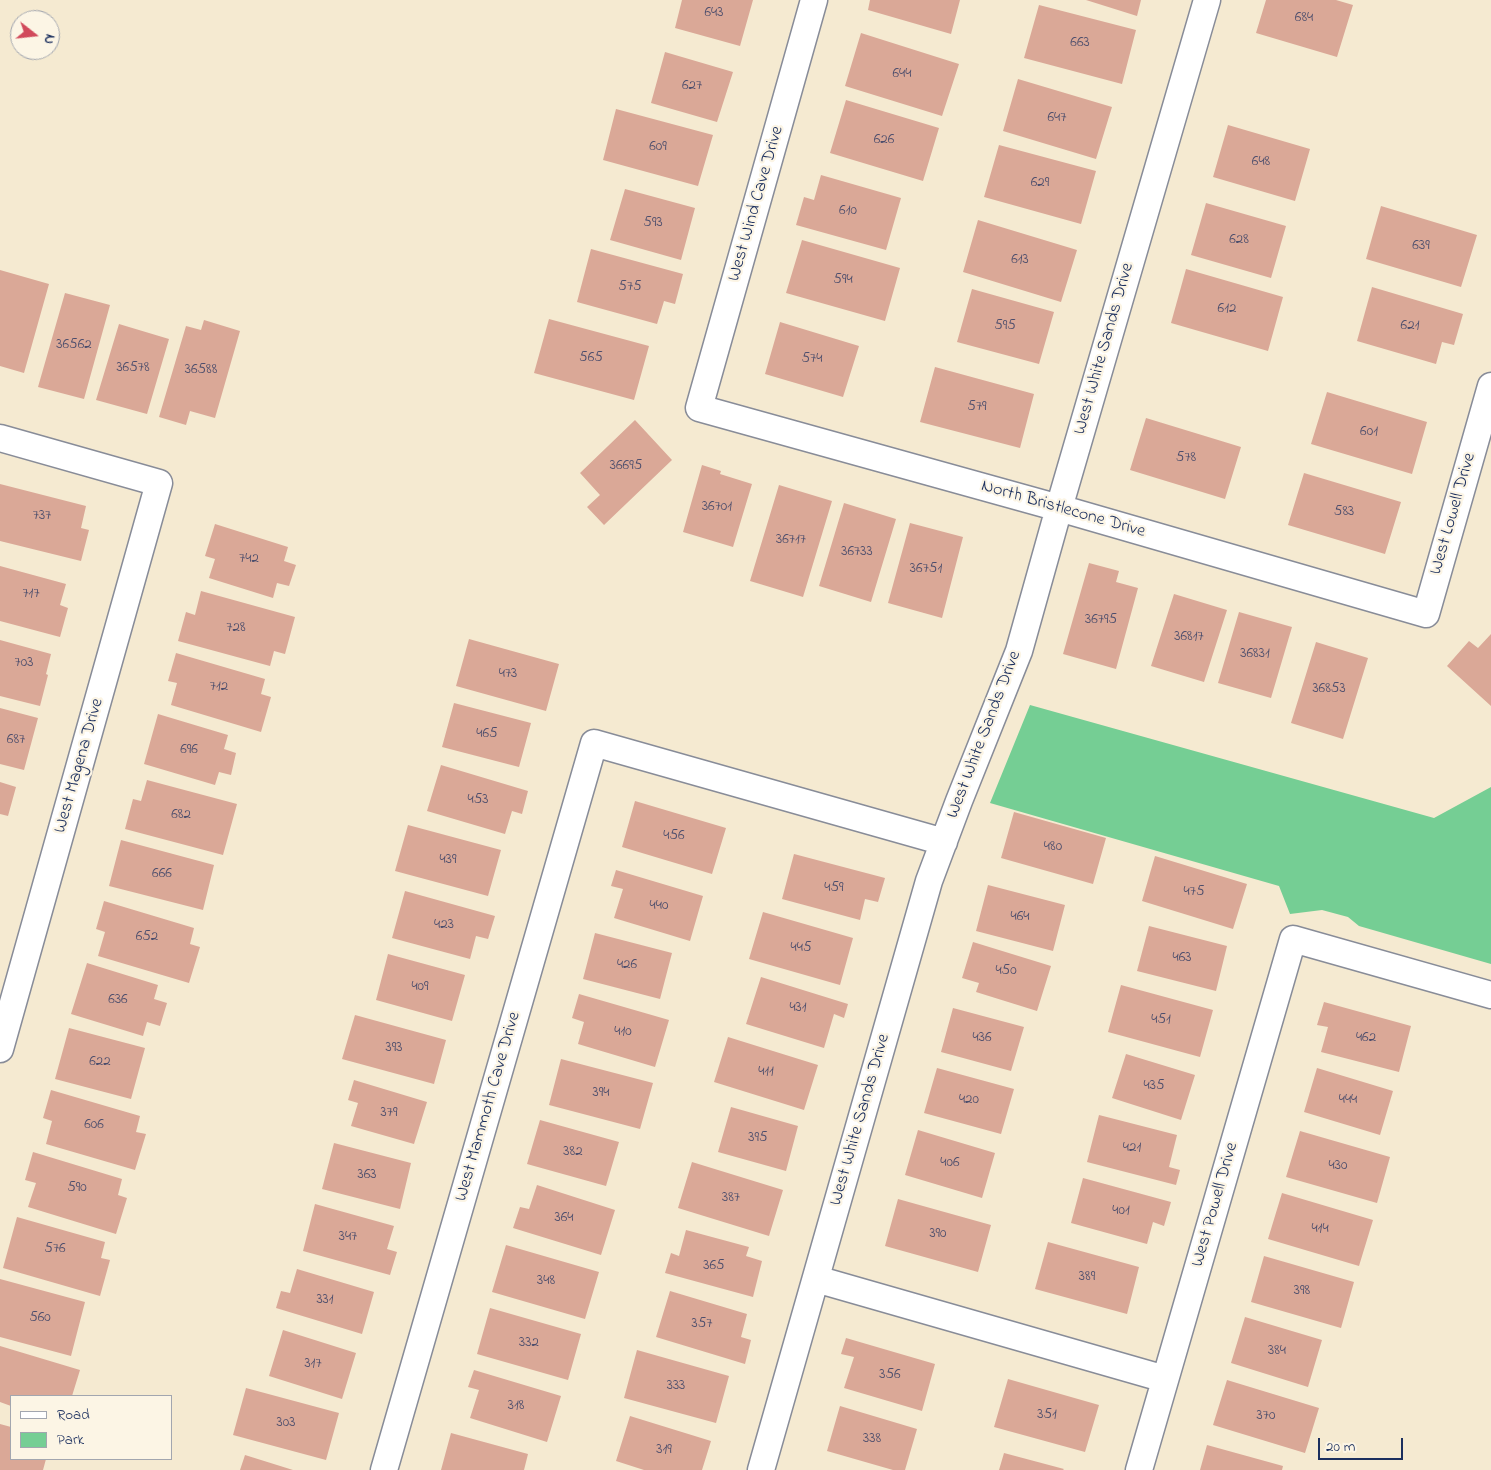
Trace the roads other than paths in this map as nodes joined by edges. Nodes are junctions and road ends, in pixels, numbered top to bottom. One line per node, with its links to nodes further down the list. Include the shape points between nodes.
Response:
1 (814, 0): 4 (street, West Wind Cave Drive)
2 (1207, 0): 6 (street, West White Sands Drive)
3 (1491, 386): 7 (street, West Lowell Drive)
4 (699, 408): 6 (street, North Bristlecone Drive)
5 (0, 438): 10 (street, West Magena Drive, via 159,482)
6 (1059, 508): 7 (street, North Bristlecone Drive); 8 (street, West White Sands Drive, via 1019,651)
7 (1426, 614)
8 (944, 842): 11 (street, West White Sands Drive, via 929,881); 13 (street, West Mammoth Cave Drive, via 594,743)
9 (1491, 995): 12 (street, West Powell Drive, via 1293,939)
10 (0, 1048)
11 (816, 1279): 12 (street); 14 (street, West White Sands Drive)
12 (1166, 1379): 15 (street, West Powell Drive)
13 (384, 1470)
14 (761, 1470)
15 (1139, 1470)

